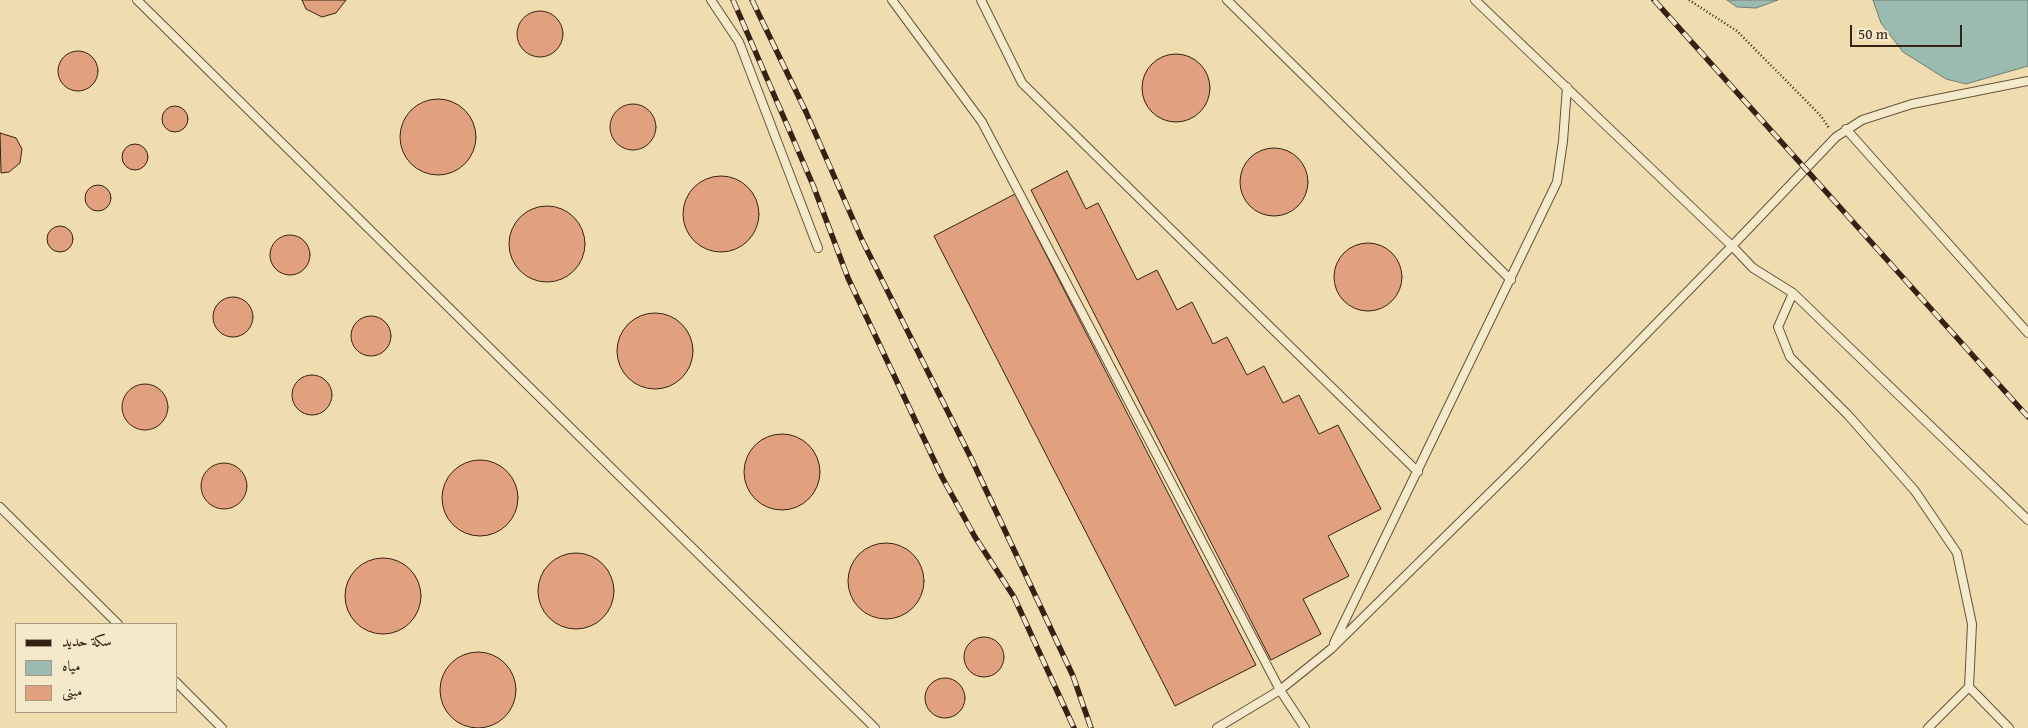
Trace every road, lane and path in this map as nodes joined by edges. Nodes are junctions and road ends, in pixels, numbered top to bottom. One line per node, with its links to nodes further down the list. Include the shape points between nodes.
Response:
1 (137, 0): 26 (lane)
2 (711, 0): 13 (lane, via 739,42)
3 (892, 0): 24 (lane, via 982,122)
4 (981, 0): 17 (lane, via 1022,82)
5 (1228, 0): 14 (lane)
6 (1476, 0): 9 (lane)
7 (1690, 0): 11 (path, via 1737,31 1821,116)
8 (2028, 81): 10 (lane, via 1887,110)
9 (1567, 87): 12 (lane); 14 (lane, via 1557,182)
10 (1846, 129): 11 (lane); 16 (lane)
11 (1836, 137): 12 (lane)
12 (1732, 246): 15 (lane, via 1753,268); 21 (lane, via 1519,464)
13 (818, 248)
14 (1512, 280): 17 (lane)
15 (1793, 293): 19 (lane); 23 (lane, via 1778,327 1790,357 1848,415 1915,491 1958,553 1972,624)
16 (2028, 333)
17 (1418, 472): 21 (lane)
18 (0, 507): 20 (lane)
19 (2028, 520)
20 (117, 623)
21 (1331, 649): 24 (lane)
22 (178, 684): 25 (lane)
23 (1969, 687): 29 (lane); 30 (lane)
24 (1280, 690): 27 (lane); 28 (lane)
25 (222, 728)
26 (875, 728)
27 (1217, 728)
28 (1305, 728)
29 (1928, 728)
30 (2009, 728)

